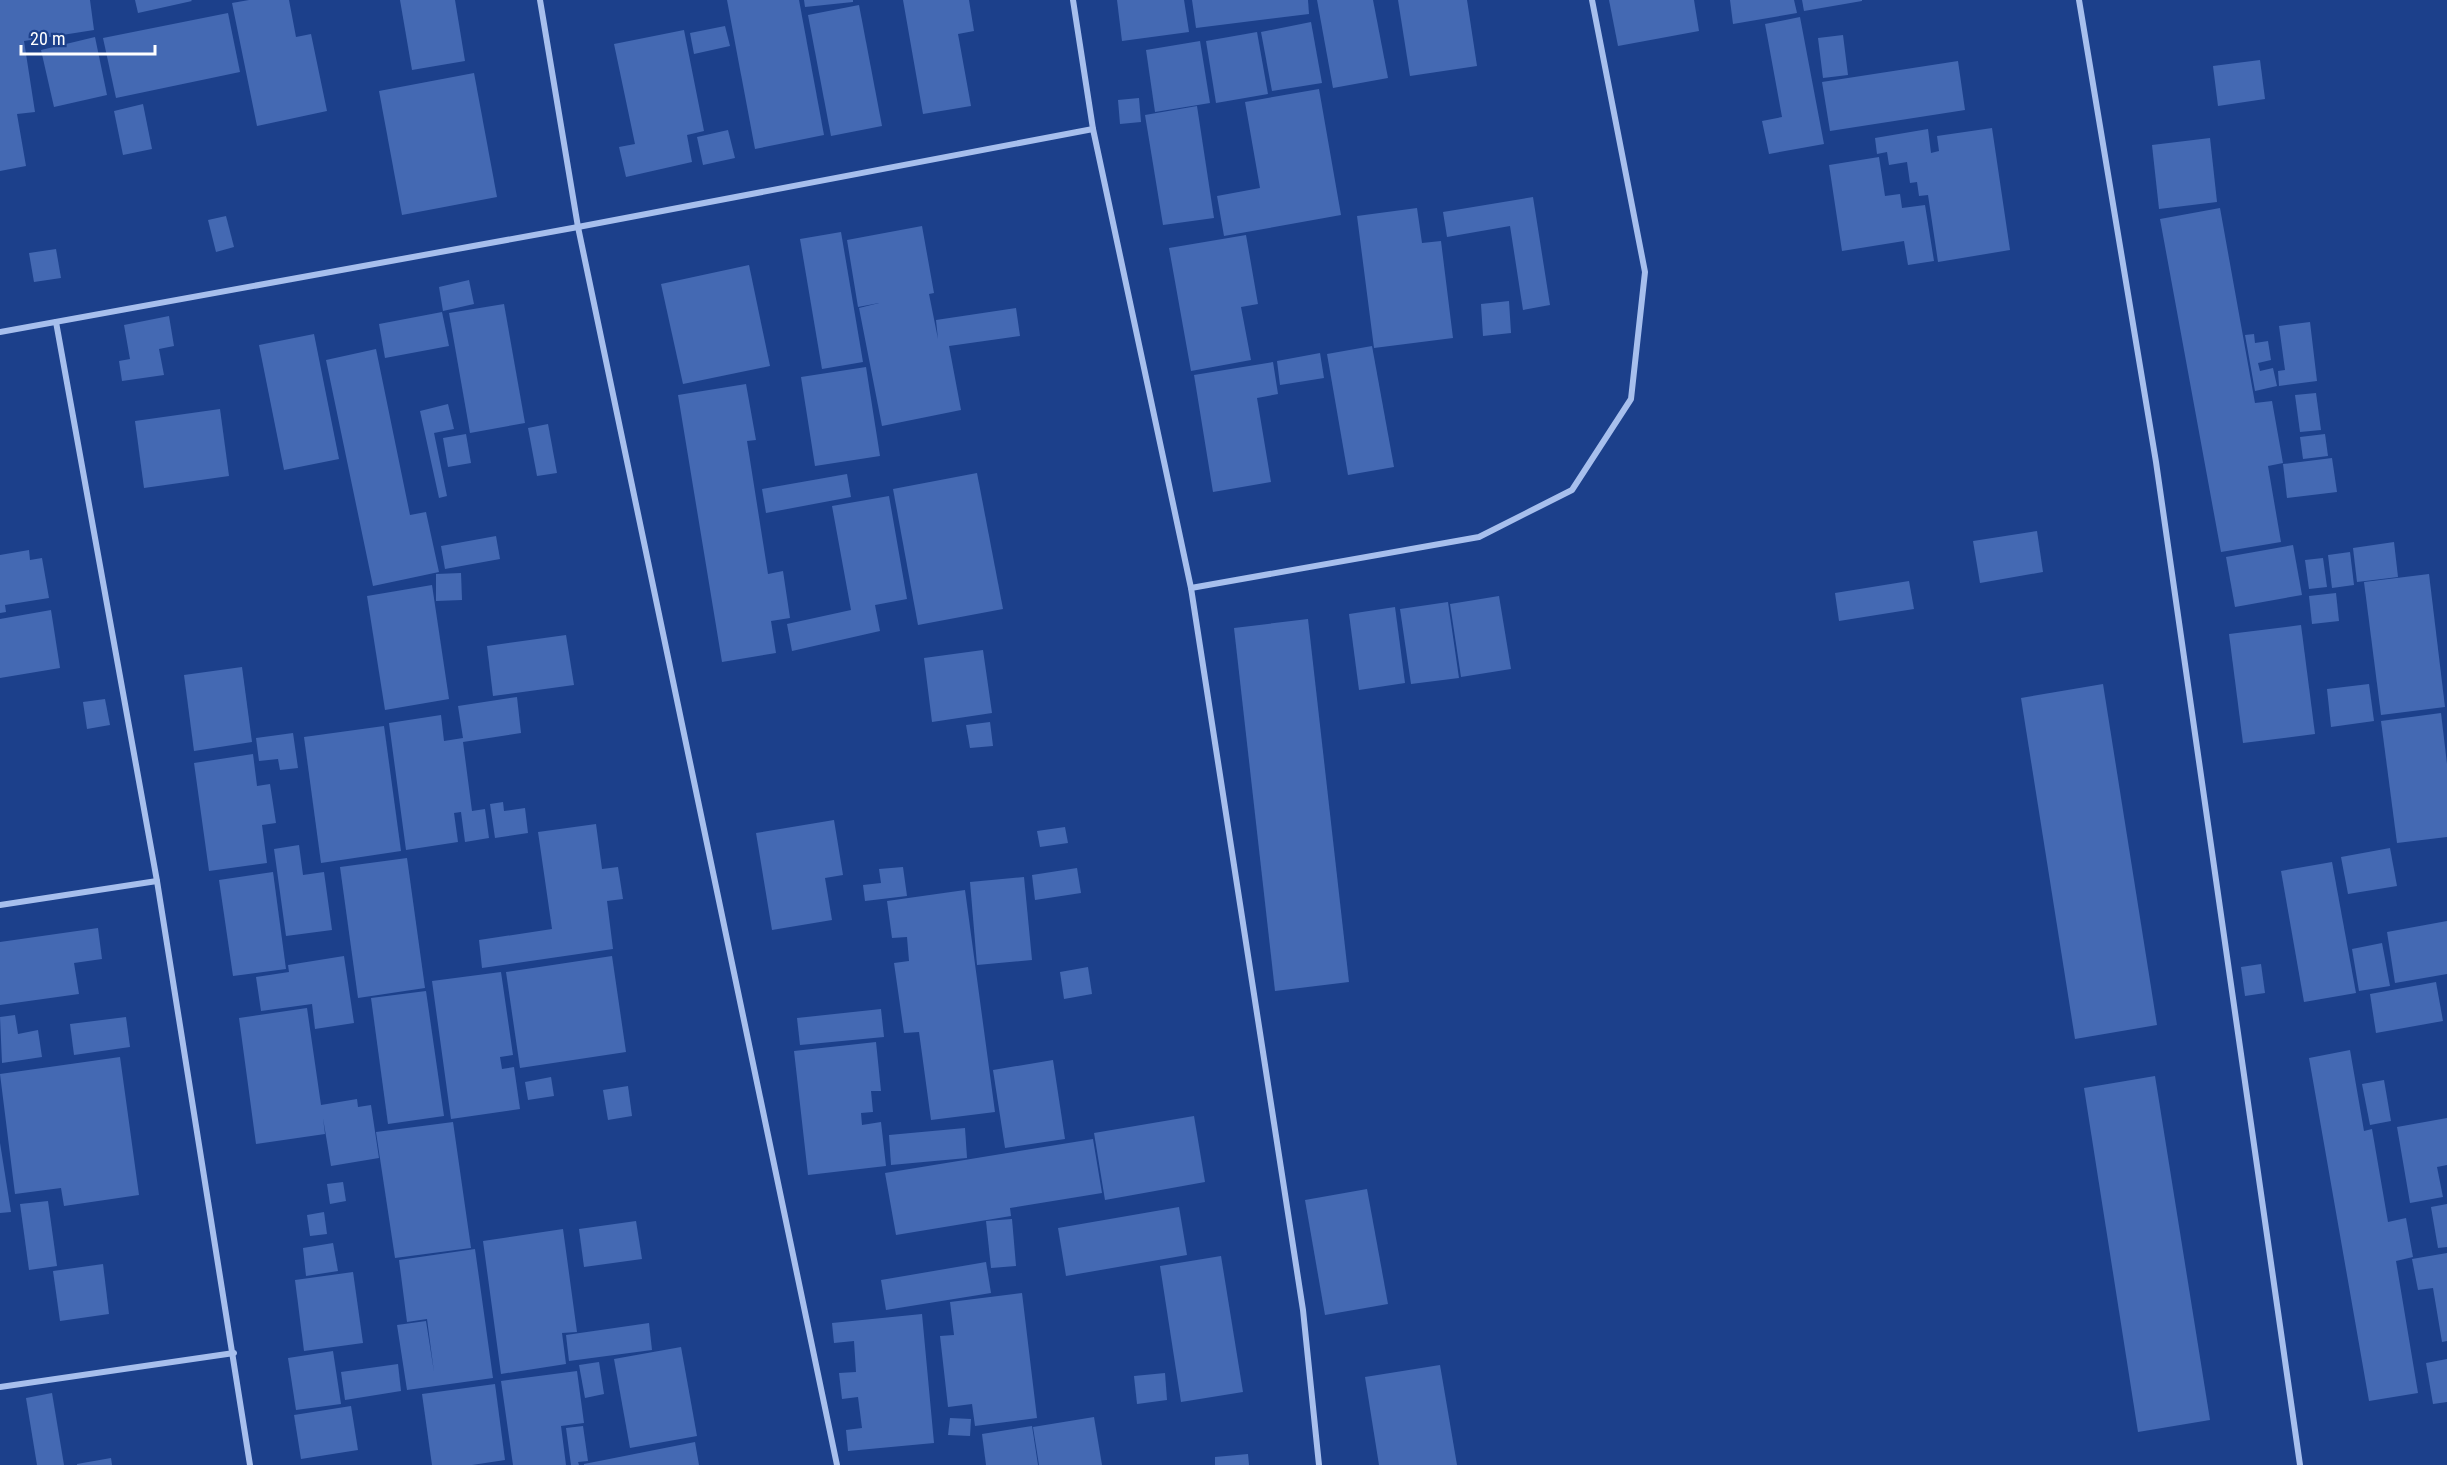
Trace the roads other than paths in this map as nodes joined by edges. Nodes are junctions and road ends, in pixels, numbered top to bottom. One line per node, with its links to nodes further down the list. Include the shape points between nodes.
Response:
1 (540, 0): 6 (street)
2 (1072, 0): 5 (street)
3 (1592, 0): 9 (street, via 1645,272 1631,399 1572,490 1479,537)
4 (2079, 0): 17 (street, via 2156,462)
5 (1093, 129): 6 (street); 9 (street)
6 (578, 227): 7 (street); 15 (street)
7 (56, 322): 8 (street); 10 (street)
8 (0, 332)
9 (1191, 588): 16 (street, via 1303,1310)
10 (157, 881): 11 (street); 12 (street)
11 (0, 905)
12 (234, 1353): 13 (street); 14 (street)
13 (0, 1387)
14 (250, 1465)
15 (837, 1465)
16 (1319, 1465)
17 (2300, 1465)

